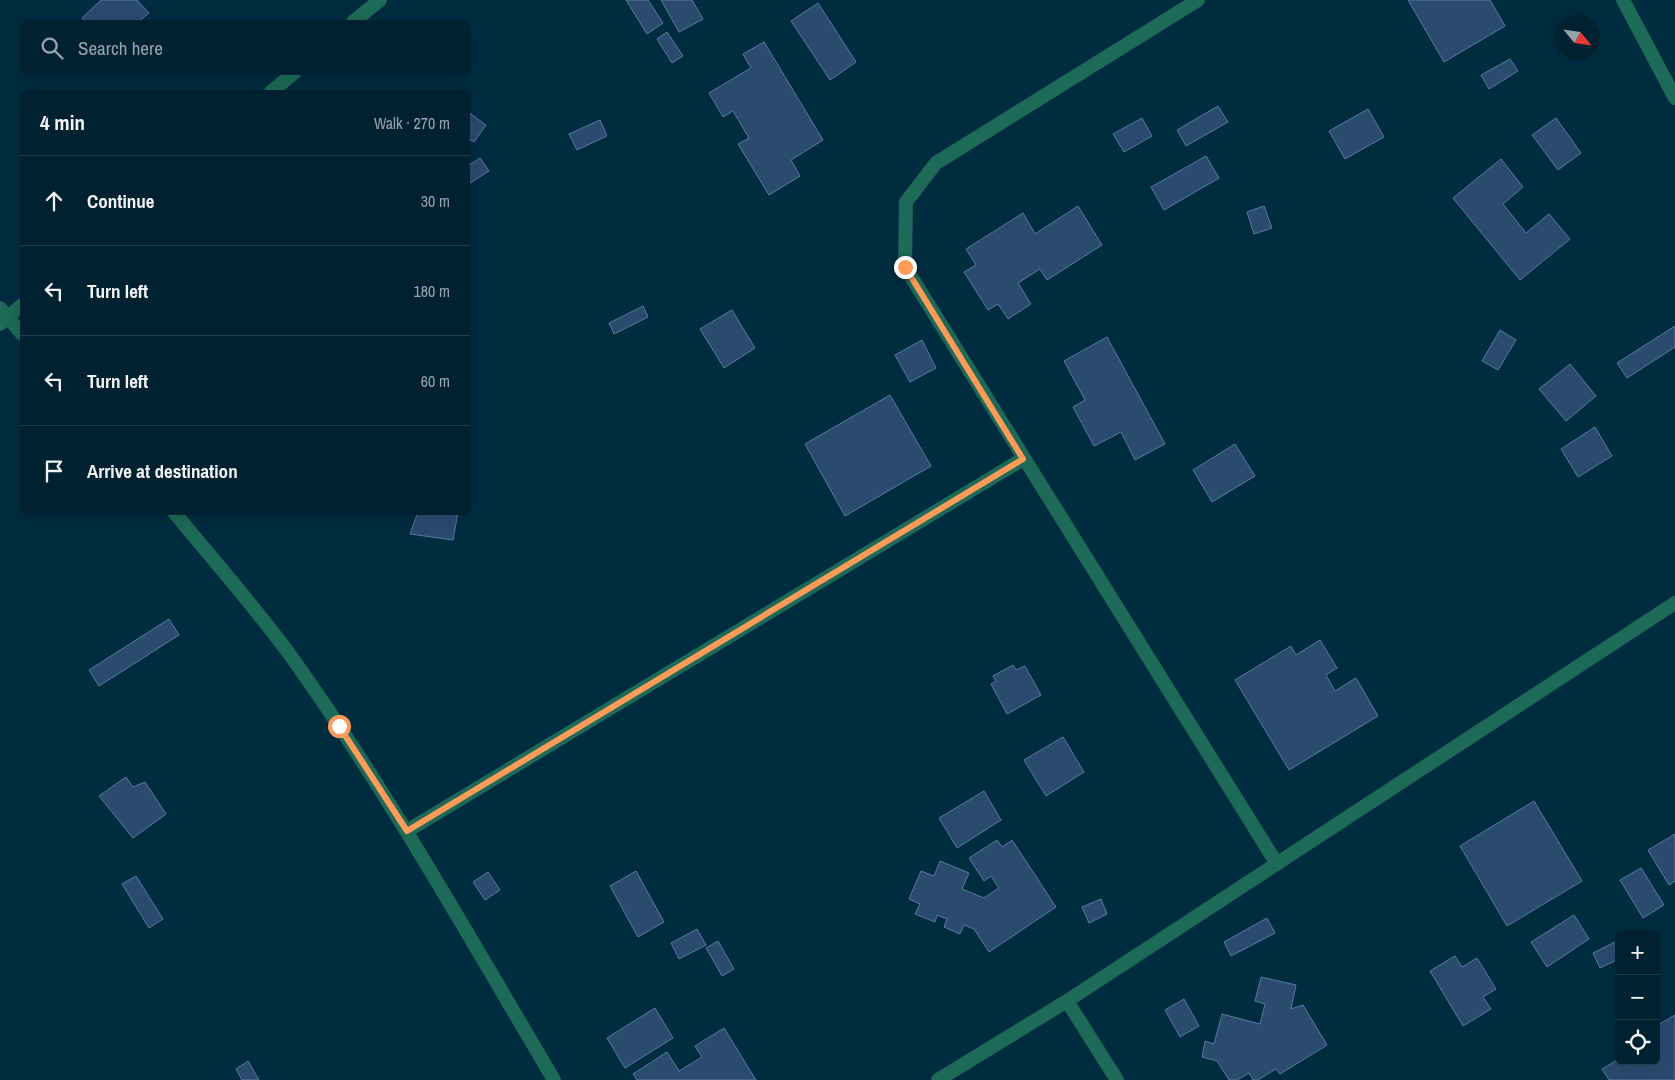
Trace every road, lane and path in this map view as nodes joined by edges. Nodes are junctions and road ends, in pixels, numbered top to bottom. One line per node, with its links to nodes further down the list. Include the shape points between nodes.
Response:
1 (380, 0): 4 (street)
2 (1198, 0): 11 (street, via 936,163 906,202 905,267)
3 (1623, 0): 7 (street)
4 (355, 20)
5 (291, 75): 6 (street)
6 (273, 90)
7 (1675, 98)
8 (20, 306): 9 (street)
9 (3, 316): 10 (street)
10 (20, 332)
11 (1023, 459): 14 (street); 15 (street)
12 (177, 515): 14 (street, via 292,659)
13 (1675, 602): 15 (street)
14 (407, 831): 17 (street)
15 (1277, 864): 16 (street)
16 (1067, 1001): 18 (street); 19 (street)
17 (554, 1080)
18 (938, 1080)
19 (1117, 1080)

